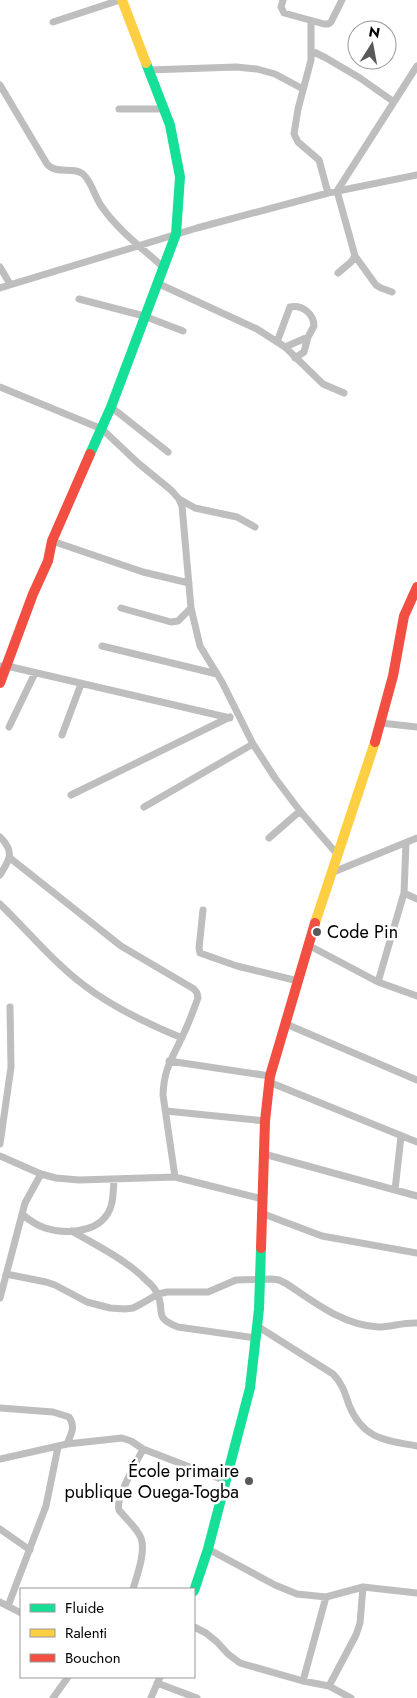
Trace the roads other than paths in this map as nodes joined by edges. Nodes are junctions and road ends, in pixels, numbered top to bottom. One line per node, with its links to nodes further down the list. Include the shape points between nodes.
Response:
1 (121, 0): 5 (street); 8 (street)
2 (283, 0): 4 (street, via 281,7 284,12)
3 (342, 0): 4 (street, via 331,22)
4 (311, 21): 6 (street)
5 (53, 22)
6 (312, 51): 10 (street); 11 (street)
7 (417, 66): 11 (street)
8 (149, 70): 10 (street, via 257,69 275,74); 13 (street)
9 (0, 85): 18 (street, via 47,164 53,169 84,174 101,206)
10 (303, 89): 16 (street, via 294,134 298,142 319,160)
11 (394, 102): 15 (street)
12 (119, 109): 13 (street)
13 (165, 109): 17 (street, via 180,177)
14 (417, 175): 15 (street)
15 (337, 191): 16 (street); 19 (street)
16 (328, 193): 17 (street)
17 (176, 234): 18 (street); 21 (street)
18 (138, 245): 21 (street); 24 (street)
19 (355, 256): 22 (street); 26 (street, via 376,285)
20 (0, 267): 24 (street)
21 (163, 267): 23 (street)
22 (338, 273)
23 (156, 283): 28 (street); 31 (street, via 235,318)
24 (10, 284): 25 (street)
25 (0, 288)
26 (392, 292)
27 (79, 299): 28 (street)
28 (144, 316): 29 (street); 36 (street)
29 (183, 332)
30 (308, 337): 31 (street, via 314,321 304,309 294,306 288,309); 32 (street); 33 (street, via 304,352)
31 (277, 342): 32 (street)
32 (285, 347): 33 (street)
33 (296, 358): 35 (street, via 323,384)
34 (0, 387): 37 (street)
35 (344, 394)
36 (111, 407): 37 (street); 38 (street)
37 (102, 429): 39 (street); 41 (street)
38 (168, 452)
39 (179, 499): 40 (street, via 195,508 237,517); 42 (street)
40 (255, 527)
41 (52, 541): 42 (street, via 143,572); 47 (street, via 48,561)
42 (189, 583): 45 (street)
43 (417, 587): 54 (street, via 404,616)
44 (120, 608): 45 (street, via 171,622 178,621)
45 (191, 608): 49 (street, via 200,646)
46 (102, 646): 49 (street)
47 (3, 666): 48 (street); 50 (street)
48 (35, 673): 51 (street); 55 (street)
49 (217, 674): 52 (street)
50 (0, 683)
51 (81, 684): 53 (street); 57 (street)
52 (237, 713): 53 (street); 58 (street)
53 (230, 718): 59 (street)
54 (381, 724): 56 (street); 66 (street)
55 (9, 726)
56 (417, 727)
57 (62, 734)
58 (253, 744): 60 (street); 61 (street)
59 (71, 795)
60 (144, 807)
61 (300, 811): 63 (street); 66 (street)
62 (0, 837): 67 (street, via 9,847)
63 (269, 838)
64 (417, 838): 65 (street)
65 (406, 843): 68 (street); 70 (street)
66 (337, 854): 68 (street)
67 (10, 858): 69 (street); 80 (street, via 121,946 198,993)
68 (330, 874): 74 (street)
69 (0, 875)
70 (404, 893): 71 (street); 76 (street)
71 (417, 900)
72 (0, 904): 80 (street, via 60,965 94,993 150,1025)
73 (204, 910): 75 (street, via 200,953)
74 (308, 945): 75 (street); 76 (street)
75 (298, 981): 79 (street)
76 (378, 982): 77 (street)
77 (417, 996)
78 (10, 1007): 88 (street, via 11,1067)
79 (286, 1024): 82 (street); 83 (street)
80 (182, 1038): 81 (street)
81 (169, 1061): 82 (street); 84 (street, via 163,1082)
82 (270, 1079): 85 (street); 86 (street)
83 (417, 1080)
84 (166, 1111): 85 (street); 92 (street)
85 (264, 1121): 89 (street)
86 (401, 1136): 87 (street); 94 (street)
87 (417, 1142)
88 (0, 1144)
89 (264, 1154): 94 (street); 96 (street)
90 (0, 1156): 91 (street)
91 (41, 1174): 93 (street, via 66,1180); 98 (street)
92 (175, 1177): 93 (street); 96 (street)
93 (114, 1179): 99 (street, via 112,1203 107,1215 100,1223)
94 (395, 1190): 95 (street)
95 (417, 1196)
96 (262, 1199): 97 (street)
97 (261, 1213): 100 (street, via 322,1236); 102 (street)
98 (22, 1214): 99 (street, via 43,1228); 101 (street)
99 (72, 1231): 103 (street, via 126,1264 147,1280)
100 (417, 1253)
101 (6, 1274): 103 (street, via 55,1285 87,1302 110,1308 133,1308); 104 (street)
102 (259, 1279): 103 (street, via 236,1280 208,1292); 105 (street, via 279,1280 335,1315 358,1324 378,1327); 106 (street)
103 (158, 1294): 107 (street, via 161,1316 169,1323)
104 (0, 1298)
105 (417, 1323)
106 (257, 1326): 107 (street); 110 (street, via 334,1374 363,1428 392,1442)
107 (256, 1338): 114 (street, via 250,1388)
108 (0, 1408): 109 (street, via 53,1412 70,1417 73,1430)
109 (67, 1444): 111 (street); 112 (street, via 122,1438)
110 (417, 1446)
111 (58, 1447): 113 (street); 117 (street, via 46,1506)
112 (143, 1449): 114 (street); 119 (street, via 118,1506 141,1538)
113 (0, 1458)
114 (226, 1481): 116 (street)
115 (0, 1529): 117 (street)
116 (208, 1549): 120 (street); 122 (street, via 297,1594)
117 (30, 1550): 124 (street)
118 (363, 1587): 121 (street); 122 (street); 130 (street, via 356,1635)
119 (134, 1588)
120 (195, 1588)
121 (417, 1593)
122 (326, 1597): 129 (street)
123 (0, 1602): 124 (street)
124 (8, 1606): 125 (street)
125 (20, 1612)
126 (195, 1628): 129 (street, via 240,1663)
127 (67, 1678): 131 (street)
128 (158, 1680): 132 (street); 133 (street)
129 (303, 1681): 130 (street)
130 (329, 1686): 134 (street)
131 (54, 1698)
132 (151, 1698)
133 (198, 1698)
134 (351, 1698)

